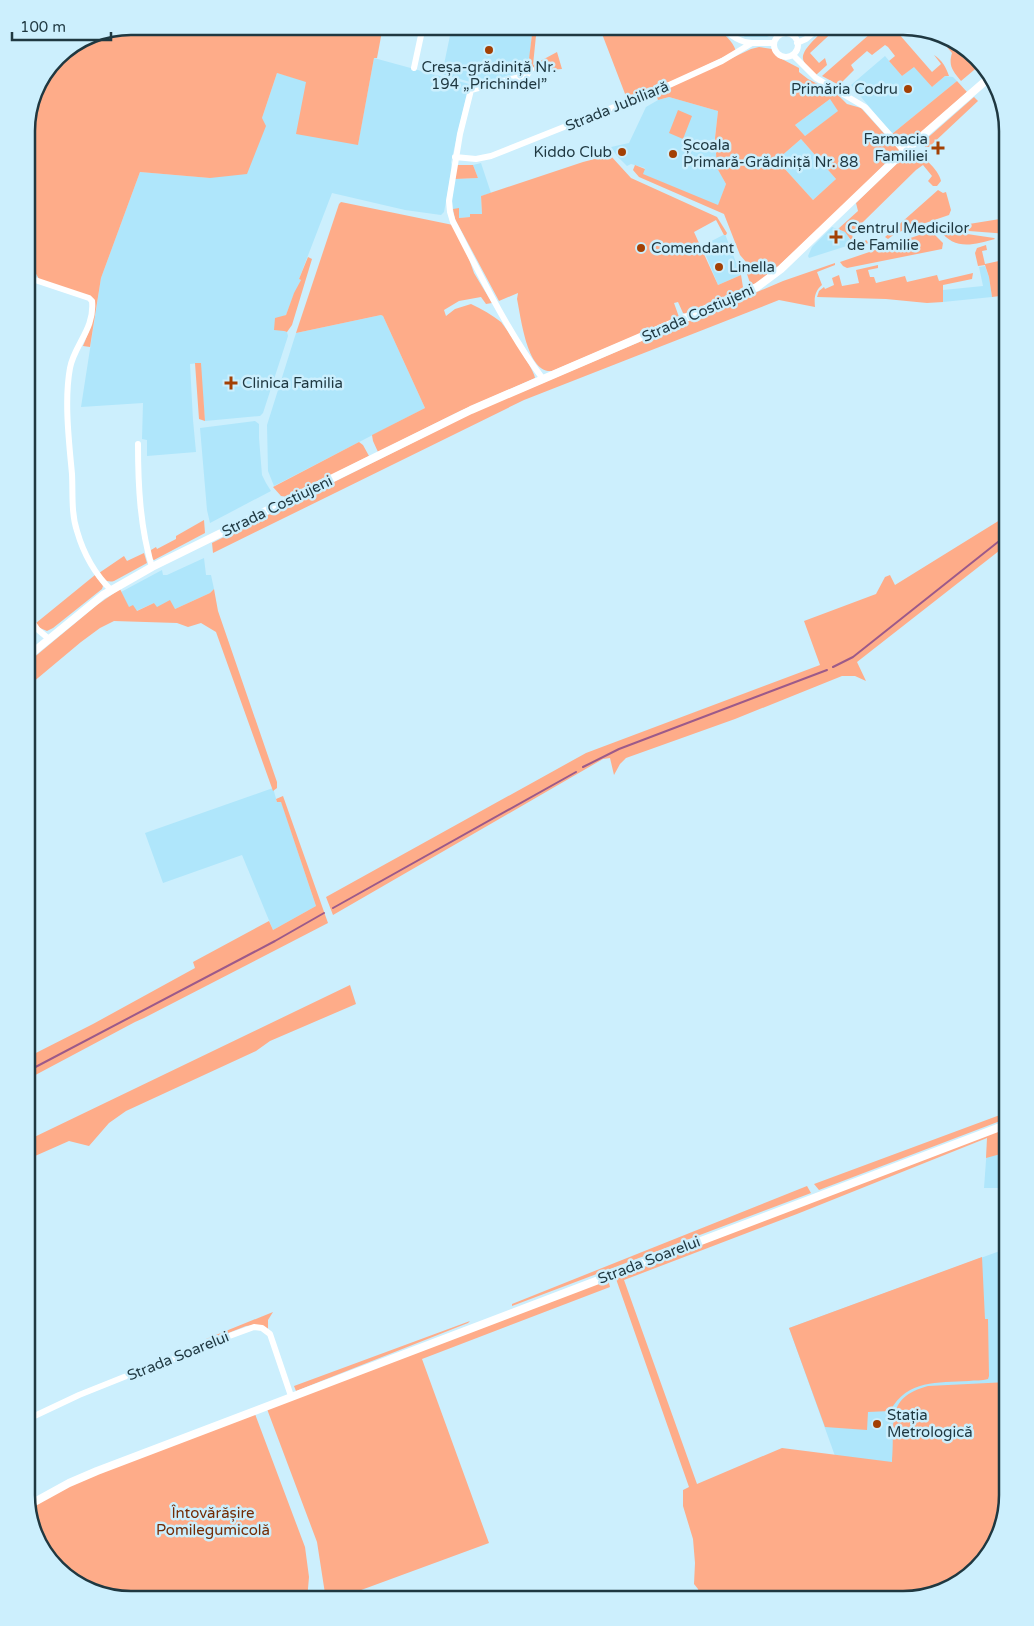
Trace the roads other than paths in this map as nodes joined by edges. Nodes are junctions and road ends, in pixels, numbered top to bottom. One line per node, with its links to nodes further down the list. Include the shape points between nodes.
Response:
1 (421, 35): 10 (street)
2 (730, 35): 8 (street)
3 (781, 35): 6 (street)
4 (791, 35): 7 (street)
5 (812, 35): 7 (street)
6 (774, 43): 8 (street, Strada Jubiliară); 9 (street, via 774,50 779,55)
7 (797, 43): 9 (street)
8 (752, 44): 14 (street, Strada Jubiliară, via 667,86 499,153 476,159)
9 (793, 55): 13 (street, via 816,78 865,107)
10 (414, 68)
11 (531, 68): 14 (street, via 527,75 471,90)
12 (985, 81): 13 (street, Strada Costiujeni)
13 (904, 151): 16 (street, Strada Costiujeni, via 765,282)
14 (455, 157): 16 (street, via 449,201 453,222 497,308)
15 (35, 280): 19 (street, via 92,301 85,336 72,359 68,380 68,435 76,530 99,576)
16 (543, 379): 18 (street, Strada Costiujeni, via 426,432)
17 (138, 444): 18 (street, via 140,504)
18 (152, 567): 19 (street, Strada Costiujeni)
19 (111, 590): 21 (street, Strada Costiujeni)
20 (35, 626): 21 (street)
21 (49, 639): 22 (street, Strada Costiujeni)
22 (35, 651)
23 (999, 1127): 24 (street, Strada Soarelui)
24 (291, 1396): 25 (street, Strada Soarelui, via 270,1334 254,1327 78,1395); 26 (street, Strada Soarelui, via 90,1474)
25 (35, 1416)
26 (35, 1502)

